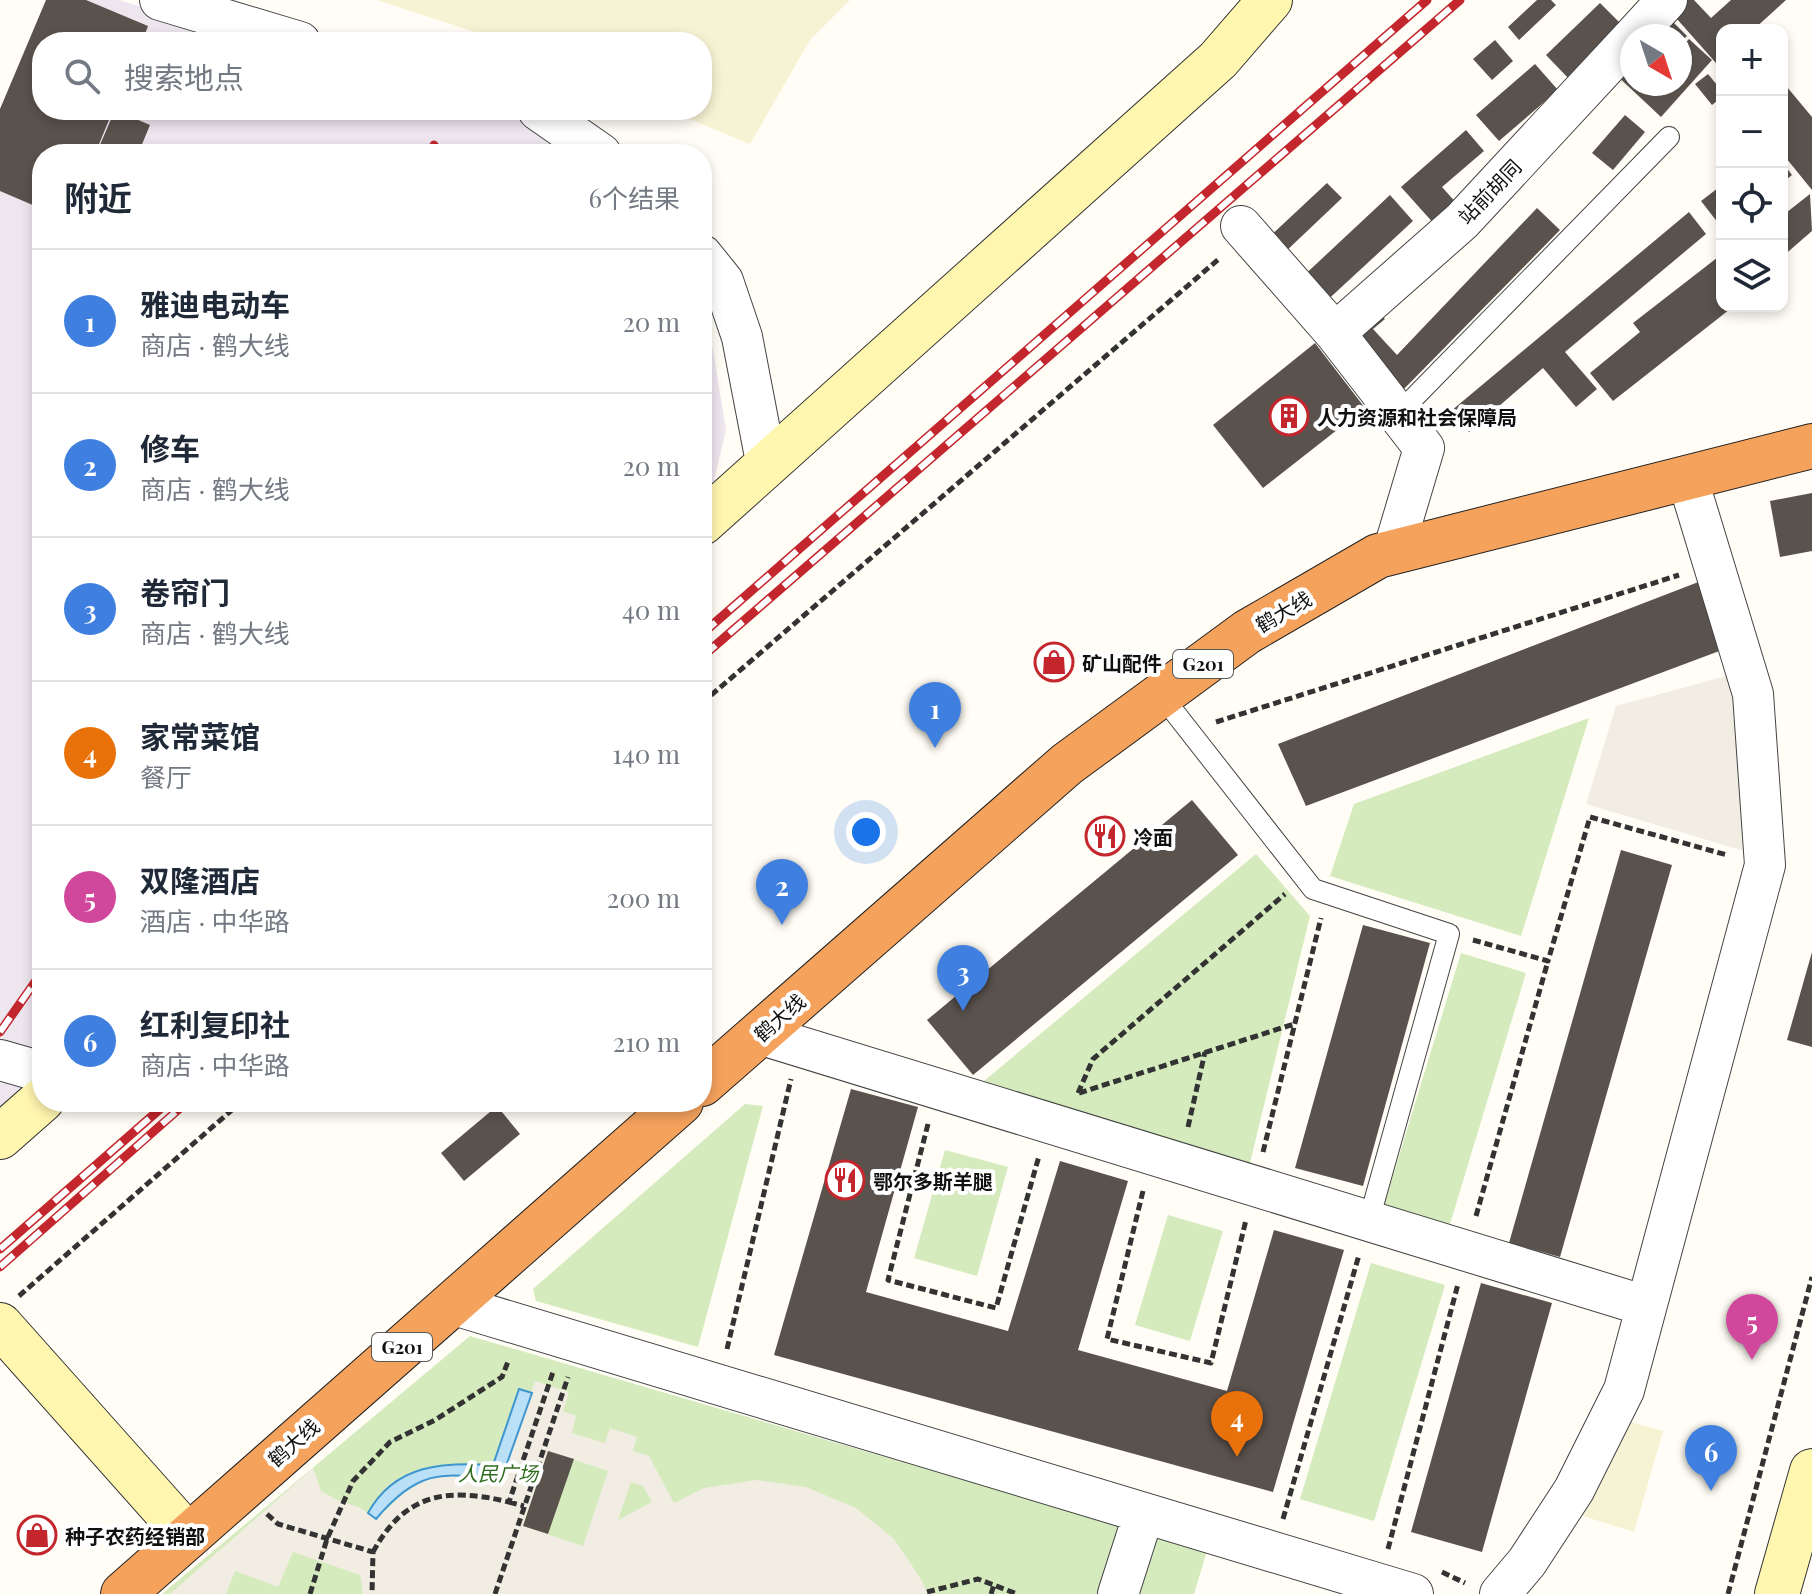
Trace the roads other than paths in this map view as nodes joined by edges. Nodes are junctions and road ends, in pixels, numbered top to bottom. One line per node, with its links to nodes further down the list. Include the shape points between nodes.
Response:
1 (160, 0): 5 (street)
2 (1270, 0): 15 (street, via 1218,60)
3 (1667, 0): 4 (street, 站前胡同)
4 (1645, 24)
5 (267, 32)
6 (1620, 51): 12 (street, 站前胡同, via 1462,221)
7 (552, 120): 9 (street)
8 (1669, 137): 13 (lane)
9 (587, 144)
10 (1244, 230): 12 (street)
11 (712, 267): 15 (street, via 723,281 742,337)
12 (1335, 333): 13 (street)
13 (1398, 414): 18 (street, via 1424,448)
14 (1812, 446): 16 (highway, 鹤大线 / G201)
15 (767, 467): 17 (street)
16 (1687, 477): 18 (highway, 鹤大线 / G201); 29 (street, via 1753,694 1765,865)
17 (712, 514)
18 (1393, 552): 19 (highway, 鹤大线 / G201, via 1247,632)
19 (1161, 695): 20 (highway, 鹤大线 / G201, via 1067,764); 27 (lane, via 1313,889 1449,934)
20 (779, 1040): 23 (highway, 鹤大线 / G201); 27 (street)
21 (0, 1060): 22 (street)
22 (32, 1069)
23 (712, 1078)
24 (32, 1109): 26 (street)
25 (670, 1112): 28 (highway, 鹤大线 / G201)
26 (0, 1137)
27 (1369, 1220): 29 (street)
28 (451, 1304): 32 (street); 33 (highway, 鹤大线 / G201)
29 (1646, 1306): 37 (street, via 1624,1390 1574,1490)
30 (6, 1313): 33 (street)
31 (1812, 1471): 38 (street)
32 (1144, 1513): 35 (street); 36 (street)
33 (188, 1536): 34 (highway, 鹤大线 / G201)
34 (123, 1594)
35 (1118, 1594)
36 (1413, 1594)
37 (1500, 1594)
38 (1777, 1594)

